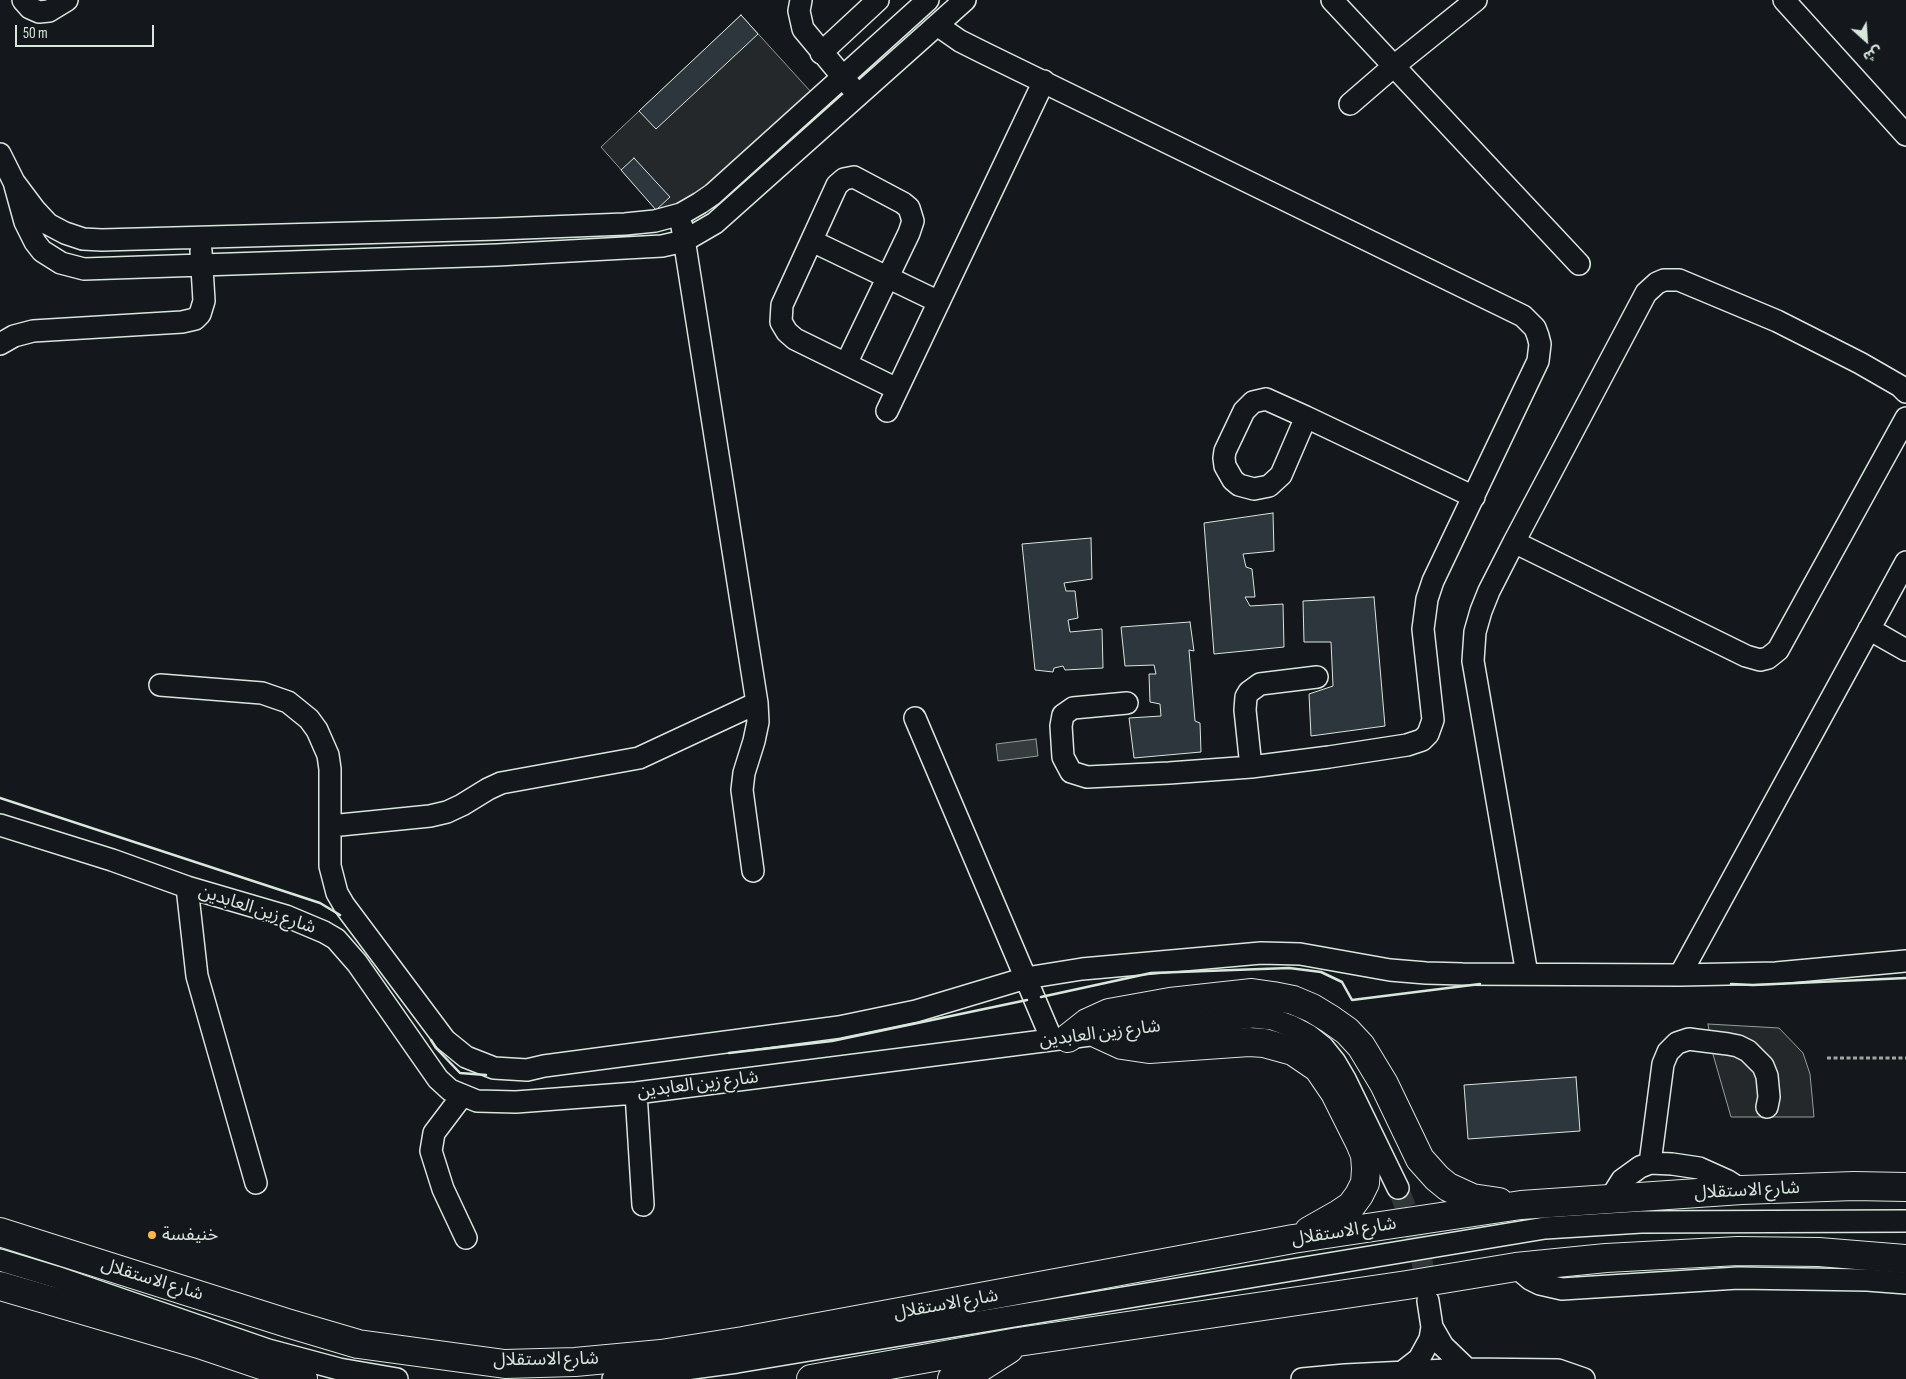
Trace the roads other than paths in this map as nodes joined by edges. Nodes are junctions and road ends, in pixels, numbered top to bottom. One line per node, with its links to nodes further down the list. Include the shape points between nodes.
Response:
1 (23, 0): 2 (street, via 39,12 49,11)
2 (67, 0)
3 (801, 0): 12 (street, via 802,29)
4 (879, 0): 10 (street); 12 (street)
5 (928, 0): 10 (street)
6 (965, 0): 11 (street)
7 (1332, 0): 13 (street)
8 (1476, 0): 13 (street)
9 (1784, 0): 18 (street)
10 (904, 22): 11 (street); 14 (street)
11 (930, 32): 15 (street); 16 (street)
12 (821, 53): 14 (street)
13 (1394, 66): 17 (street); 29 (street)
14 (843, 78): 16 (street); 21 (street, via 713,194)
15 (1044, 81): 32 (street); 40 (street, via 1529,321 1540,344 1538,361)
16 (858, 96): 25 (street, via 715,224)
17 (1350, 104)
18 (1906, 135)
19 (0, 154): 20 (street)
20 (14, 182): 24 (street, via 48,224 83,239); 30 (street, via 29,233 42,251 62,263 84,269)
21 (681, 214): 22 (street, via 639,223); 25 (street)
22 (497, 229): 23 (street); 27 (street)
23 (345, 233): 24 (street); 28 (street)
24 (200, 237): 30 (street)
25 (684, 240): 27 (street, via 643,249); 47 (street)
26 (812, 241): 31 (street); 31 (street, via 837,185 844,179 859,179 903,203 912,214 912,227); 34 (street, via 782,305 781,322 791,336)
27 (498, 255): 28 (street)
28 (347, 260): 30 (street)
29 (1579, 264)
30 (202, 265): 33 (street, via 204,308 189,322 33,331)
31 (888, 277): 32 (street); 34 (street)
32 (939, 302): 35 (street)
33 (0, 344)
34 (846, 364): 35 (street)
35 (897, 390): 37 (street)
36 (1906, 392): 41 (street, via 1860,363 1777,321 1679,280 1664,280 1646,293)
37 (887, 411)
38 (1306, 417): 40 (street)
39 (1906, 418): 41 (street, via 1778,650 1768,658 1760,660 1746,656)
40 (1474, 497): 50 (street, via 1433,581 1424,614 1424,645 1433,720 1428,734 1415,744)
41 (1514, 542): 56 (street, via 1481,611 1475,632 1473,661)
42 (1906, 562): 43 (street)
43 (1869, 629): 44 (street); 57 (street)
44 (1906, 650)
45 (1317, 677): 50 (street, via 1260,684 1249,692 1245,710)
46 (160, 684): 52 (street, via 262,693 275,696 299,710 317,730 328,755)
47 (757, 703): 52 (street, via 639,758 501,784 462,806 430,816); 53 (street, via 758,722 742,790)
48 (1127, 703): 50 (street, via 1073,708 1063,715 1063,757 1071,772 1087,777)
49 (915, 718): 58 (street)
50 (1251, 767)
51 (0, 825): 54 (street, شارع زين العابدين)
52 (330, 826): 58 (street, via 332,880 344,905 445,1040 466,1057 494,1068 528,1070 839,1027 916,1011)
53 (753, 871)
54 (187, 887): 62 (street, شارع زين العابدين, via 286,916 336,939 371,982 438,1079); 65 (street, via 196,976)
55 (1906, 961): 57 (street, via 1776,973)
56 (1527, 974): 57 (street); 58 (street, via 1426,973 1280,953 1082,969)
57 (1680, 975)
58 (1026, 978): 60 (street)
59 (1098, 1034): 60 (street, شارع زين العابدين); 67 (street, شارع زين العابدين, via 1253,1017 1291,1026 1323,1047 1335,1062); 76 (highway, via 1122,1045 1149,1050 1264,1042 1293,1051 1318,1068 1335,1093 1362,1149 1365,1183 1351,1206)
60 (1060, 1039): 61 (street, شارع زين العابدين); 71 (highway, via 1108,1013 1170,1002 1252,993 1293,1000 1330,1018 1361,1046 1384,1084 1420,1159 1437,1178 1472,1198)
61 (636, 1093): 62 (street, شارع زين العابدين, via 490,1102); 70 (street)
62 (462, 1096): 75 (street, via 434,1133 431,1151 443,1189)
63 (1767, 1107): 64 (street, via 1770,1091 1767,1076 1763,1066 1748,1051 1738,1046 1690,1039 1677,1043 1663,1064)
64 (1650, 1163): 68 (street, via 1699,1168 1728,1180); 69 (street, via 1622,1180)
65 (256, 1183)
66 (1906, 1187): 68 (highway, شارع الاستقلال)
67 (1398, 1188)
68 (1742, 1190): 69 (highway, شارع الاستقلال)
69 (1610, 1198): 71 (highway, شارع الاستقلال)
70 (643, 1205)
71 (1521, 1205): 76 (highway, شارع الاستقلال)
72 (1906, 1221): 91 (street, via 1641,1222 1544,1228 737,1362)
73 (0, 1232): 76 (highway, شارع الاستقلال, via 358,1344 505,1364 661,1354 743,1341)
74 (1906, 1232): 92 (street, via 1663,1230 1549,1237)
75 (466, 1238)
76 (1293, 1239)
77 (1906, 1259): 79 (highway, via 1819,1252 1738,1251 1606,1258)
78 (0, 1260): 90 (street, via 268,1350 338,1369)
79 (1516, 1267): 81 (street, via 1540,1284 1562,1289 1738,1278); 85 (highway)
80 (0, 1270): 89 (street, via 250,1354)
81 (1906, 1283)
82 (0, 1286): 88 (highway, via 199,1344)
83 (1428, 1301): 84 (street)
84 (1432, 1328): 86 (street, via 1443,1346); 87 (street, via 1419,1359)
85 (1018, 1342): 93 (highway); 94 (highway, via 991,1362)
86 (1467, 1369): 87 (street); 96 (street, via 1558,1370)
87 (1401, 1372): 95 (street)
88 (304, 1379)
89 (337, 1379)
90 (397, 1379)
91 (613, 1379)
92 (696, 1379)
93 (811, 1379)
94 (952, 1379)
95 (1302, 1379)
96 (1584, 1379)

